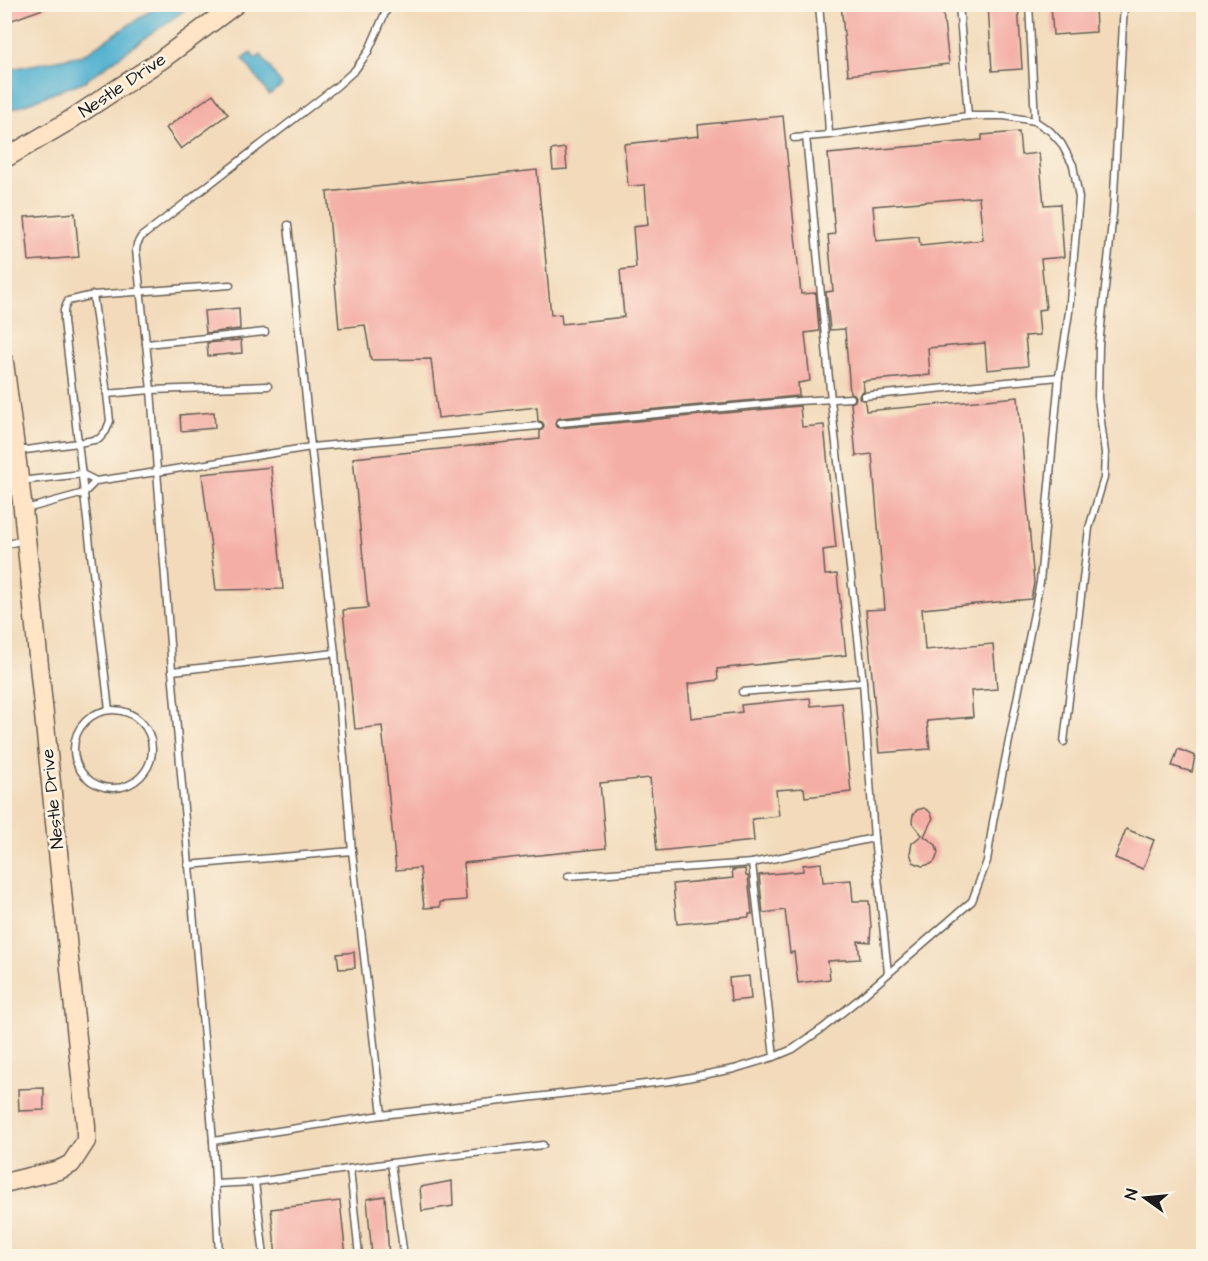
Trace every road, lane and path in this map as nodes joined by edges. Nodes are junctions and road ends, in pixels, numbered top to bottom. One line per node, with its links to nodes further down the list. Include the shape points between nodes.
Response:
1 (236, 4): 12 (street, Nestle Drive, via 162,60)
2 (389, 4): 15 (lane, via 368,52 355,70 141,237 136,250)
3 (819, 4): 9 (lane)
4 (959, 4): 7 (lane)
5 (1029, 4): 8 (lane)
6 (1124, 4): 45 (lane, via 1113,213 1099,345 1104,478 1089,528)
7 (968, 116): 8 (lane); 9 (lane)
8 (1035, 121): 20 (lane, via 1061,143 1073,165 1079,198)
9 (829, 135): 10 (lane)
10 (806, 136): 11 (lane); 26 (lane)
11 (794, 138)
12 (4, 159)
13 (288, 225): 30 (lane)
14 (230, 285): 15 (lane)
15 (141, 292): 16 (lane); 18 (lane)
16 (93, 295): 23 (lane); 29 (lane, via 68,301 64,310)
17 (265, 332): 18 (lane)
18 (146, 344): 22 (lane)
19 (4, 362): 31 (street, Nestle Drive)
20 (1059, 378): 24 (lane); 51 (lane, via 1040,582 987,861 972,901)
21 (268, 386): 22 (lane)
22 (151, 390): 23 (lane); 32 (lane)
23 (107, 394): 29 (lane, via 110,421 106,431 99,439)
24 (864, 396)
25 (851, 398): 26 (lane)
26 (831, 400): 27 (lane); 42 (lane)
27 (560, 423)
28 (539, 426): 30 (lane)
29 (78, 443): 31 (lane); 33 (lane)
30 (311, 447): 32 (lane); 40 (lane)
31 (16, 451): 34 (street, Nestle Drive)
32 (157, 472): 35 (lane); 41 (lane)
33 (82, 474): 34 (lane); 35 (lane); 36 (lane)
34 (20, 481): 37 (street, Nestle Drive)
35 (96, 481): 36 (lane)
36 (84, 493): 37 (lane); 44 (lane)
37 (23, 509): 38 (street, Nestle Drive)
38 (25, 540): 39 (lane); 59 (street, Nestle Drive, via 86,1141 71,1164)
39 (4, 545)
40 (335, 653): 41 (lane); 47 (lane)
41 (172, 671): 49 (lane)
42 (863, 682): 43 (lane); 46 (lane)
43 (742, 692)
44 (109, 710): 44 (lane, via 91,716 78,730 74,748 78,767 90,781 107,788 126,786 142,776 151,759 151,740 143,723 127,712)
45 (1064, 742)
46 (874, 838): 48 (lane); 51 (lane)
47 (352, 851): 49 (lane); 53 (lane)
48 (752, 863): 50 (lane); 52 (lane)
49 (188, 866): 54 (lane)
50 (568, 876)
51 (888, 974): 52 (lane, via 823,1028)
52 (774, 1057): 53 (lane, via 671,1081)
53 (382, 1115): 54 (lane)
54 (213, 1141): 60 (lane)
55 (543, 1145): 56 (lane)
56 (392, 1163): 57 (lane); 64 (lane)
57 (350, 1169): 58 (lane); 63 (lane)
58 (255, 1182): 60 (lane); 62 (lane)
59 (4, 1183)
60 (215, 1184): 61 (lane)
61 (219, 1257)
62 (264, 1257)
63 (359, 1257)
64 (404, 1257)

